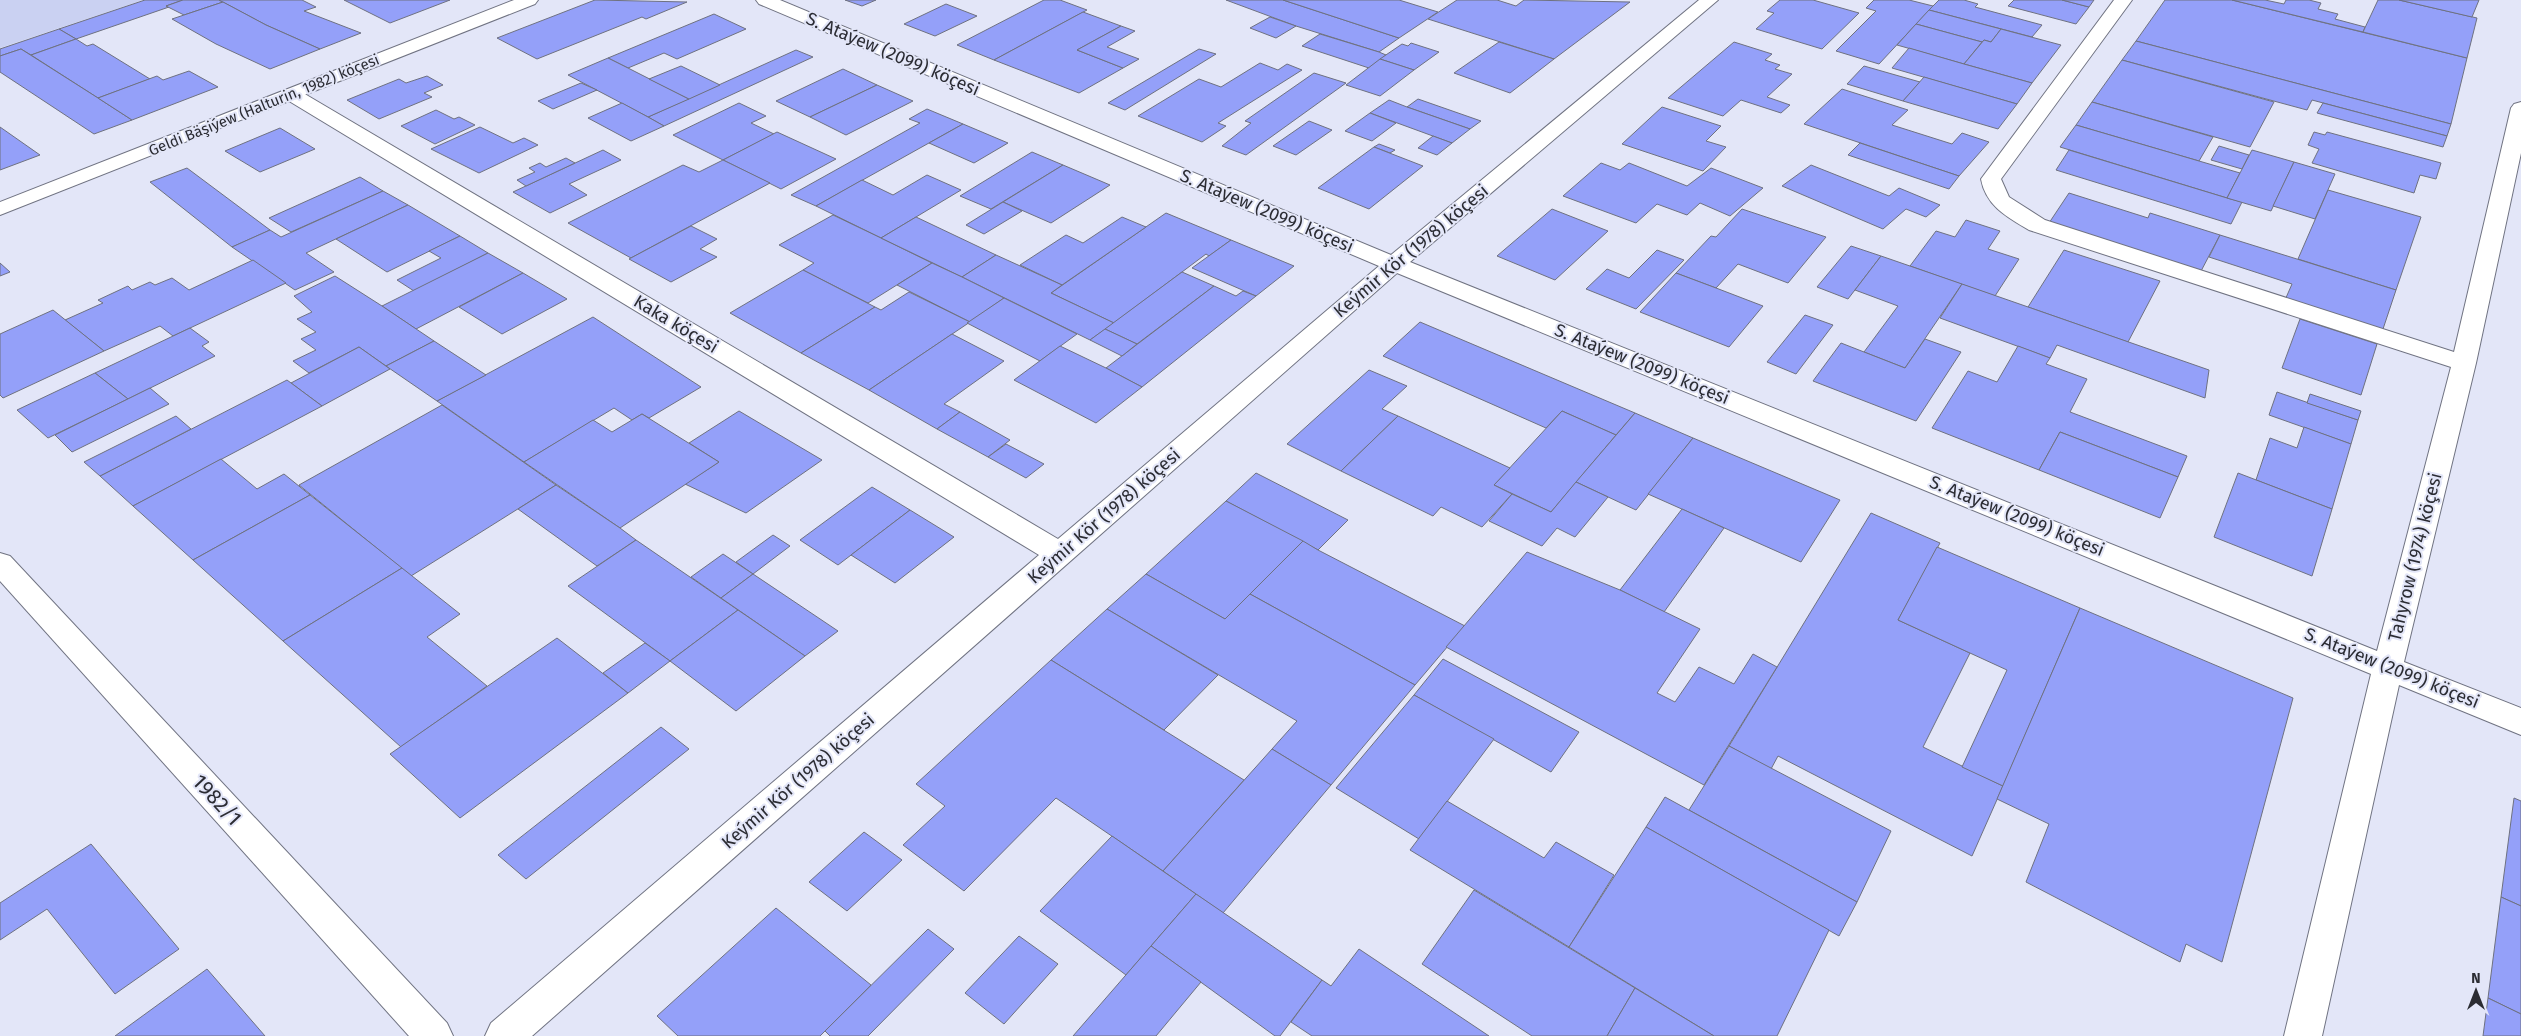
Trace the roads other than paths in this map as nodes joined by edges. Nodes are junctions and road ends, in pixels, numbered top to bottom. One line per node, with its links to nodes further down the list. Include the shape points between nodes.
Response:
1 (529, 0): 5 (street, Geldi Bäşiýew (Halturin, 1982) köçesi)
2 (765, 0): 8 (street, S. Ataýew (2099) köçesi)
3 (1709, 0): 8 (street, Keýmir Kör (1978) köçesi)
4 (2123, 0): 9 (street, via 1990,179 1992,192 2007,208 2037,225)
5 (292, 94): 7 (street, Geldi Bäşiýew (Halturin, 1982) köçesi); 10 (street, Kaka köçesi)
6 (2521, 108): 9 (street, Tahyrow (1974) köçesi)
7 (0, 209)
8 (1394, 264): 10 (street, Keýmir Kör (1978) köçesi); 12 (street, S. Ataýew (2099) köçesi)
9 (2464, 364): 12 (street, Tahyrow (1974) köçesi)
10 (1060, 554): 15 (street, Keýmir Kör (1978) köçesi)
11 (0, 563): 14 (street, 1982/1)
12 (2388, 666): 13 (street, S. Ataýew (2099) köçesi); 16 (street, Tahyrow (1974) köçesi)
13 (2521, 722)
14 (434, 1036)
15 (504, 1036)
16 (2303, 1036)

